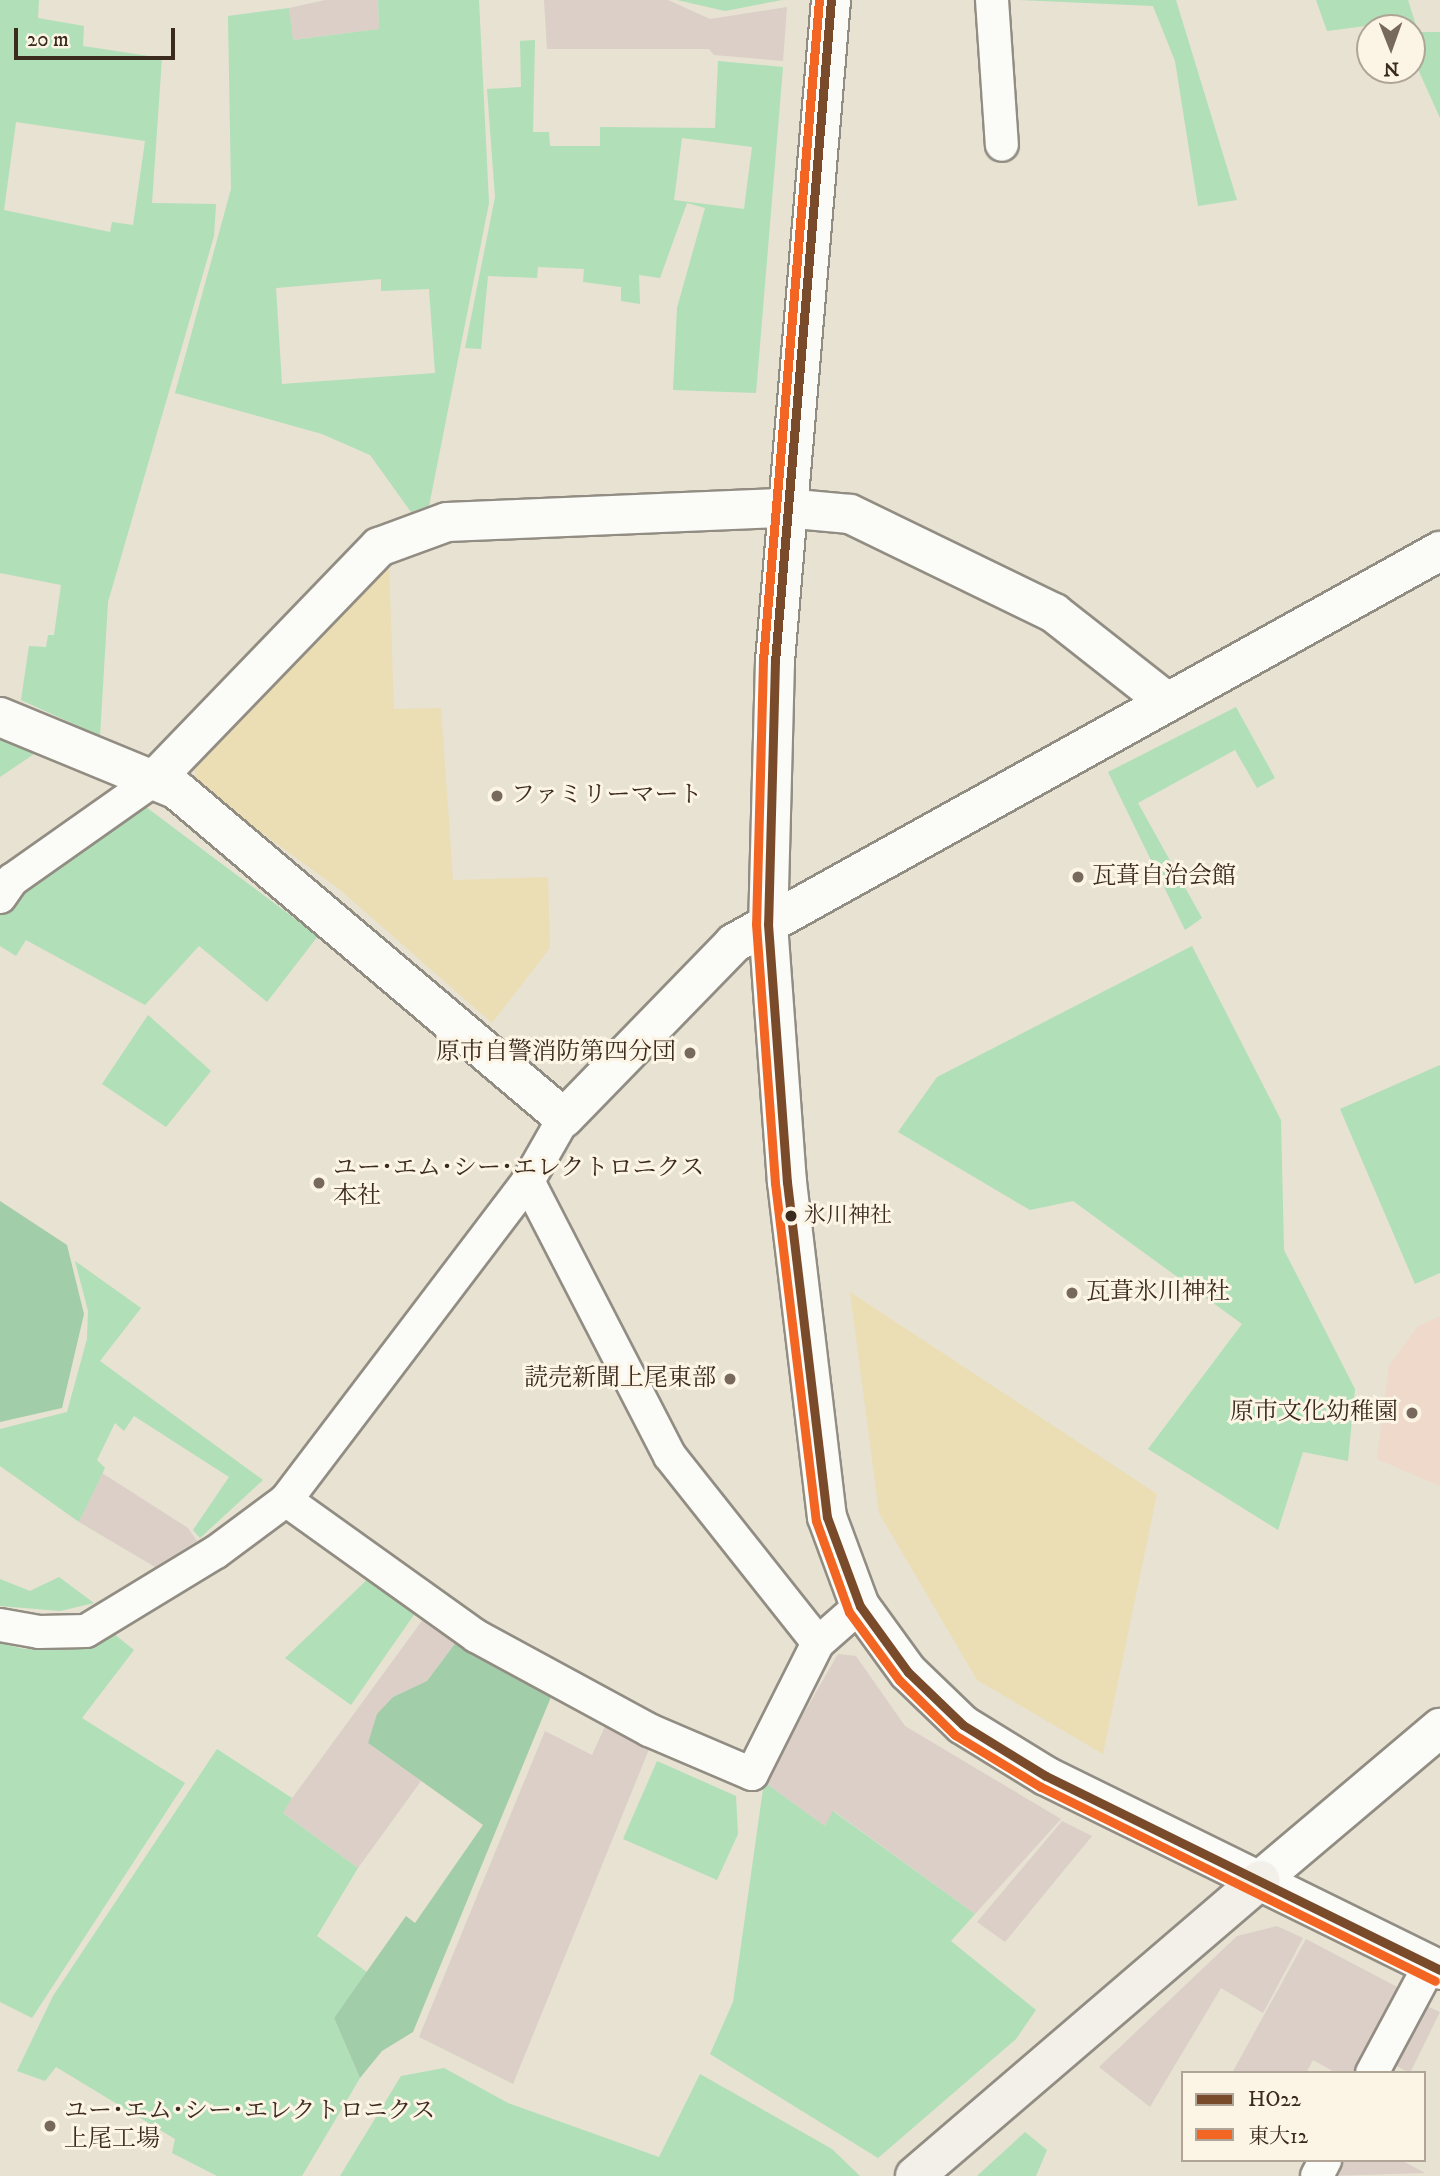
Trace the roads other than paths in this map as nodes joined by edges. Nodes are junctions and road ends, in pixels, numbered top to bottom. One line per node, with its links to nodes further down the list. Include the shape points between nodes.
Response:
1 (831, 0): 4 (street)
2 (992, 0): 3 (lane)
3 (1002, 145)
4 (785, 509): 6 (street, via 849,514 1054,613); 8 (street, via 447,522 413,530 379,547 341,582); 10 (street)
5 (1440, 551): 6 (street)
6 (1167, 702): 10 (street)
7 (0, 718): 8 (street)
8 (154, 780): 9 (lane); 11 (street, via 177,790)
9 (4, 882)
10 (768, 924): 11 (street, via 734,943); 14 (street, via 787,1182 827,1517)
11 (564, 1118): 12 (lane)
12 (527, 1181): 13 (lane); 16 (lane, via 670,1456)
13 (286, 1500): 15 (lane, via 216,1552 86,1631 39,1632); 16 (lane, via 476,1636 649,1730 752,1774)
14 (860, 1606): 16 (lane); 18 (street, via 908,1672 963,1725 1046,1776)
15 (0, 1625)
16 (818, 1643)
17 (1440, 1728): 18 (street)
18 (1260, 1880): 19 (street); 21 (street)
19 (1435, 1967): 20 (lane)
20 (1373, 2071)
21 (915, 2176)

